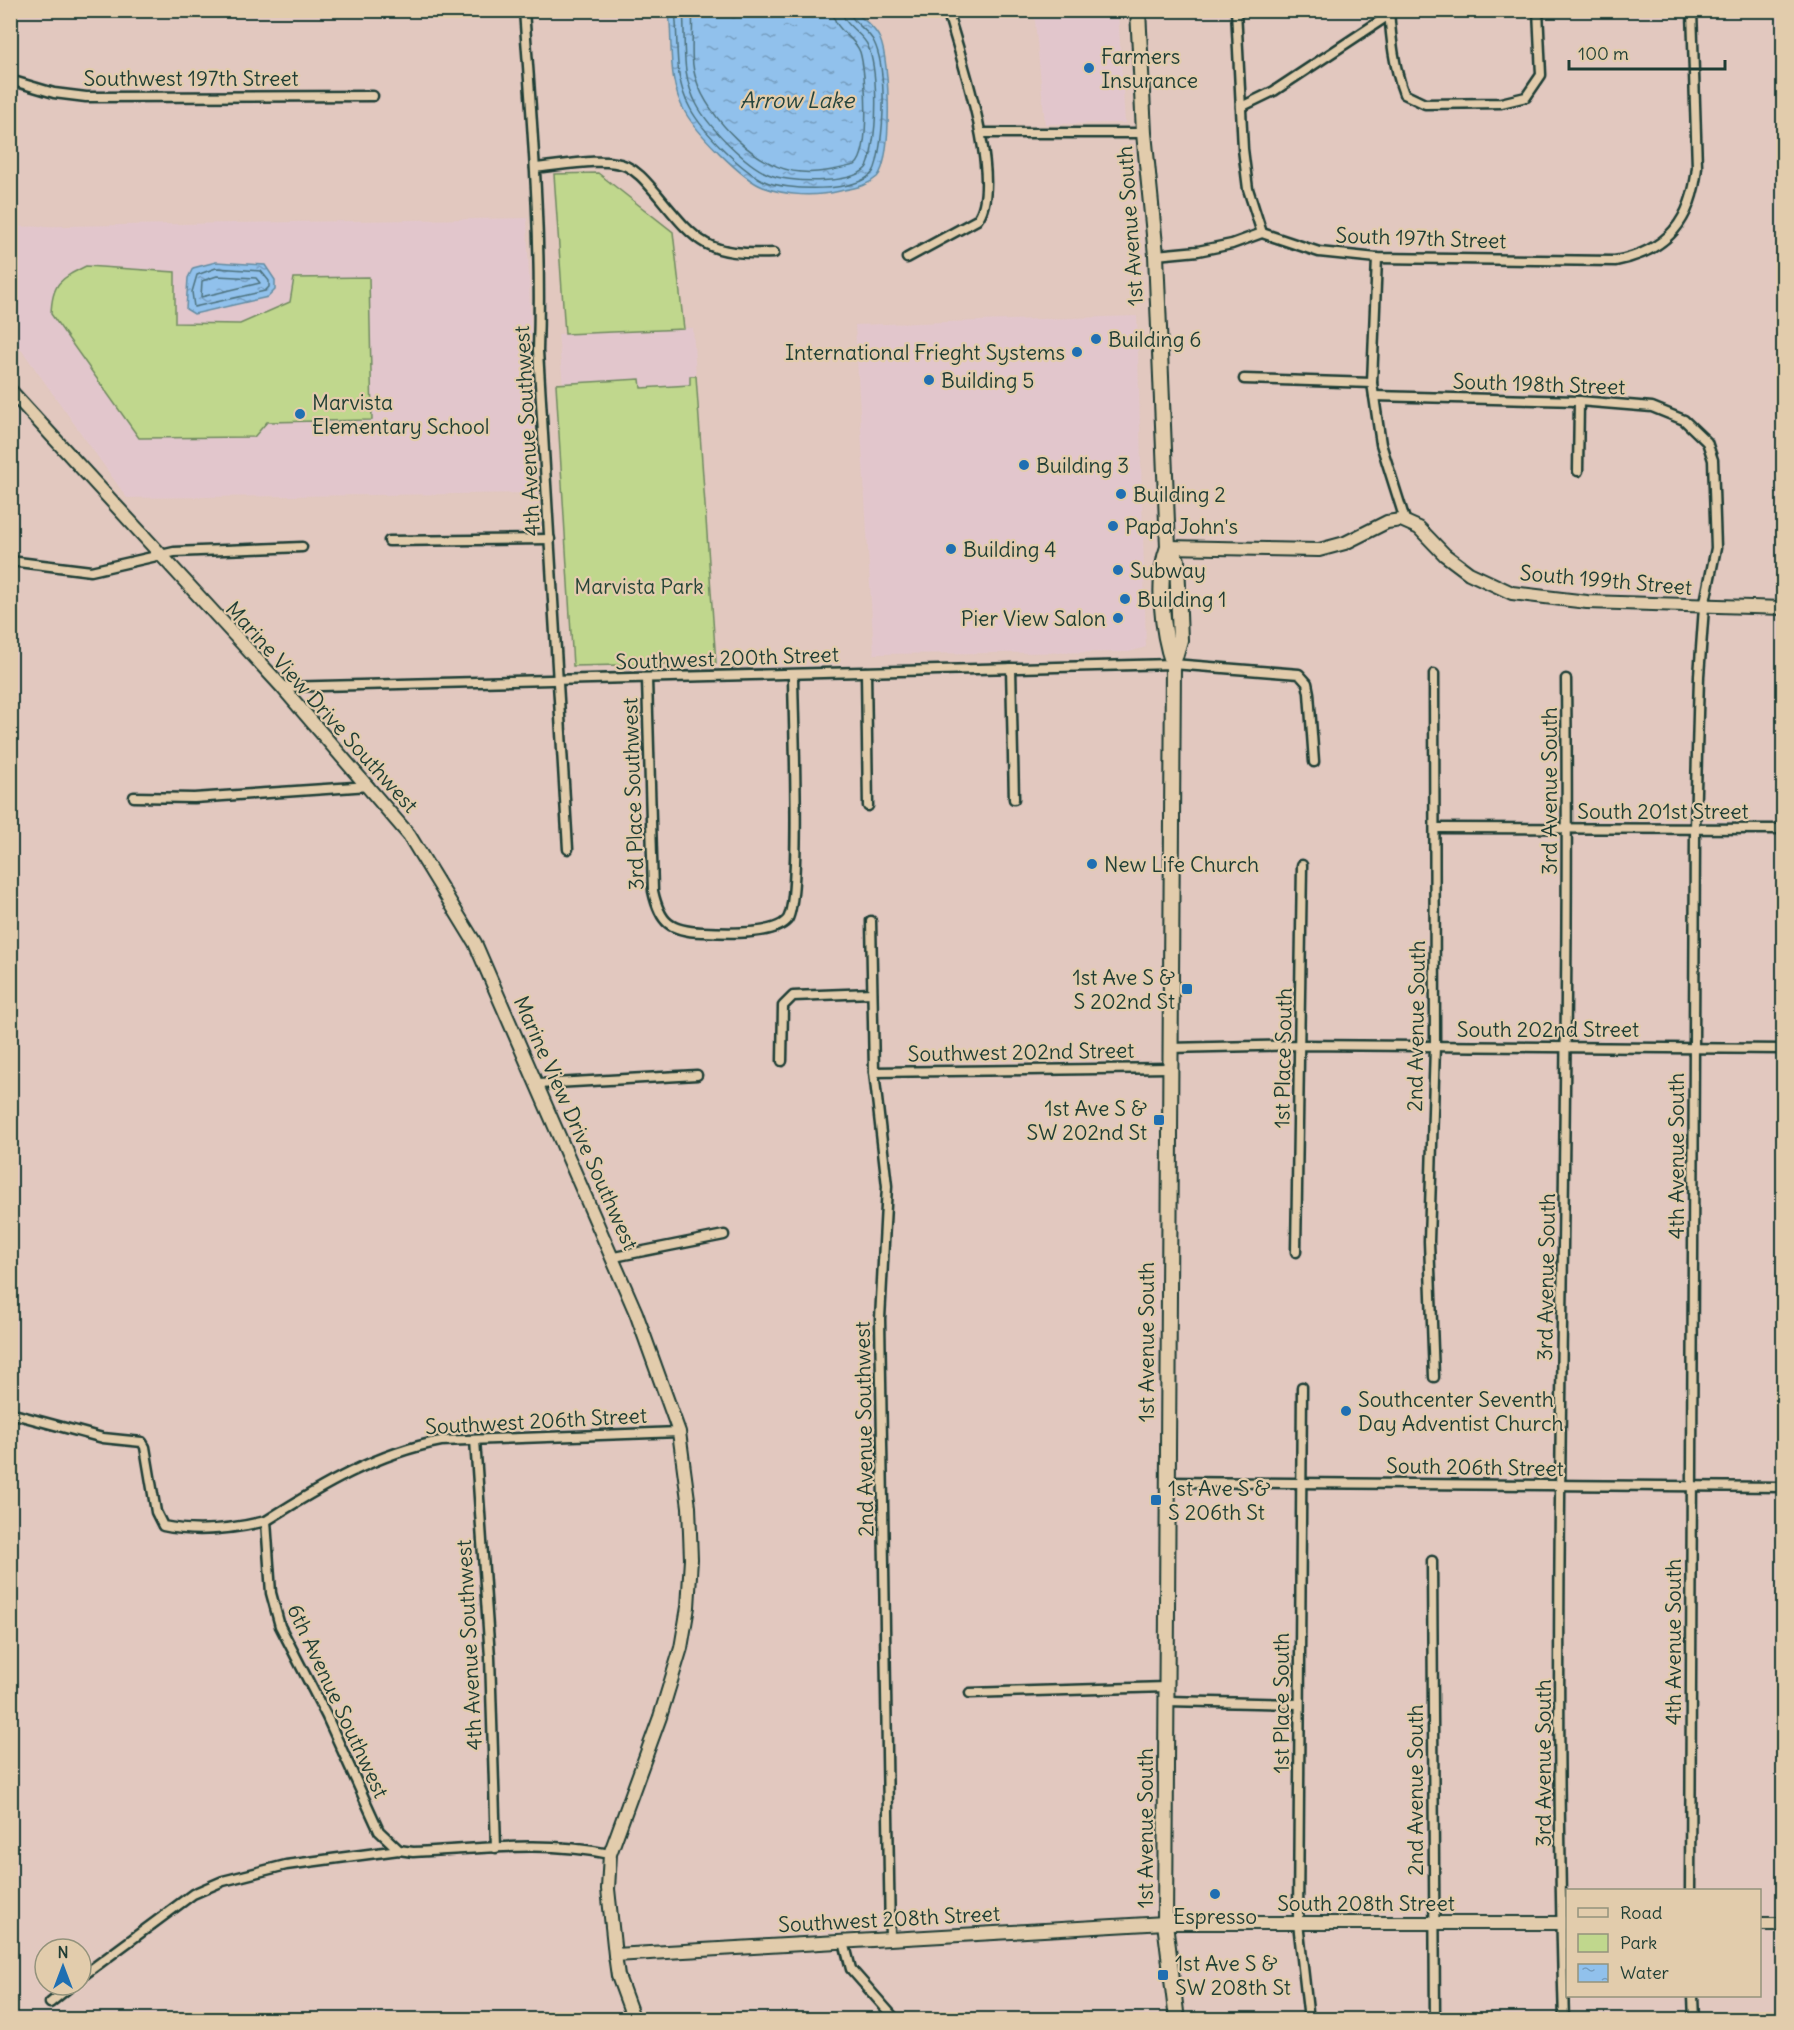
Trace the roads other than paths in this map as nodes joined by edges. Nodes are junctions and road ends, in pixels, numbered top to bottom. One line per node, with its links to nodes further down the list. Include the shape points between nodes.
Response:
1 (524, 10): 13 (street, 4th Avenue Southwest)
2 (1138, 10): 12 (main road, 1st Avenue South)
3 (1236, 10): 10 (street)
4 (1538, 10): 7 (street, via 1541,75 1526,97 1501,103 1425,104 1404,94 1395,67)
5 (1692, 10): 18 (street, South 197th Street, via 1695,190 1678,224 1654,250 1615,261)
6 (948, 13): 11 (street)
7 (1389, 13): 10 (street, via 1274,91)
8 (10, 80): 9 (street, Southwest 197th Street, via 54,93 86,97)
9 (372, 96)
10 (1241, 107): 14 (street, via 1248,189)
11 (982, 133): 12 (street); 17 (street, via 982,213 977,220)
12 (1144, 133): 16 (main road, 1st Avenue South)
13 (535, 168): 15 (street, via 605,162 624,165 639,173 701,243 735,254); 27 (street, 4th Avenue Southwest, via 538,351)
14 (1262, 233): 16 (street, via 1209,249); 18 (street, South 197th Street, via 1319,252)
15 (774, 253)
16 (1156, 255): 30 (main road, 1st Avenue South)
17 (907, 258)
18 (1377, 258): 20 (street)
19 (1244, 379): 20 (street)
20 (1372, 383): 22 (street)
21 (10, 390): 31 (street, Marine View Drive Southwest)
22 (1374, 396): 23 (street, South 198th Street); 26 (street, via 1381,444)
23 (1579, 401): 24 (street, South 198th Street, via 1652,407 1671,413); 25 (street)
24 (1696, 429): 33 (street, 4th Avenue South, via 1707,442 1713,460 1716,493 1716,548)
25 (1578, 471)
26 (1405, 520): 30 (street, via 1387,522 1345,543 1319,550); 33 (street, South 199th Street, via 1469,573 1512,593 1587,602)
27 (550, 539): 28 (street); 42 (street, 4th Avenue Southwest)
28 (389, 541)
29 (302, 547): 31 (street, via 174,552)
30 (1168, 547): 35 (main road, 1st Avenue South, via 1177,560 1180,640)
31 (159, 556): 32 (street, via 91,571); 43 (street, Marine View Drive Southwest)
32 (10, 561)
33 (1704, 607): 34 (street, South 199th Street); 51 (street, 4th Avenue South)
34 (1784, 608)
35 (1173, 664): 36 (street, Southwest 200th Street); 44 (street, Southwest 200th Street, via 1299,674 1309,693); 61 (main road, 1st Avenue South)
36 (1011, 668): 37 (street, Southwest 200th Street); 47 (street)
37 (866, 672): 39 (street, Southwest 200th Street); 48 (street)
38 (1434, 674): 49 (street, 2nd Avenue South)
39 (793, 675): 40 (street, Southwest 200th Street); 40 (street, 3rd Place Southwest, via 792,908 786,921 758,931 686,932 664,921 657,909 653,891)
40 (647, 679): 42 (street, Southwest 200th Street)
41 (1566, 679): 50 (street, 3rd Avenue South)
42 (559, 680): 43 (street, Southwest 200th Street); 53 (street, 4th Avenue Southwest)
43 (282, 687): 45 (street, Marine View Drive Southwest)
44 (1314, 762)
45 (369, 786): 46 (street, via 194,798); 67 (street, Marine View Drive Southwest, via 409,835 475,943)
46 (134, 797)
47 (1014, 799)
48 (868, 806)
49 (1435, 828): 50 (street, South 201st Street); 58 (street, 2nd Avenue South)
50 (1568, 829): 51 (street, South 201st Street); 59 (street, 3rd Avenue South)
51 (1695, 829): 52 (street, South 201st Street); 60 (street, 4th Avenue South)
52 (1784, 829)
53 (568, 849)
54 (1302, 865): 57 (street, 1st Place South)
55 (871, 921): 56 (street, 2nd Avenue Southwest)
56 (872, 993): 63 (street, via 788,999 783,1006); 65 (street, 2nd Avenue Southwest)
57 (1302, 1045): 58 (street, South 202nd Street); 61 (street, South 202nd Street); 69 (street, 1st Place South)
58 (1435, 1046): 59 (street, South 202nd Street); 71 (street, 2nd Avenue South, via 1429,1241)
59 (1567, 1047): 60 (street, South 202nd Street); 78 (street, 3rd Avenue South)
60 (1695, 1047): 62 (street, South 202nd Street); 79 (street, 4th Avenue South)
61 (1169, 1048): 64 (main road, 1st Avenue South)
62 (1784, 1049)
63 (782, 1062)
64 (1169, 1068): 65 (street, Southwest 202nd Street); 76 (main road, 1st Avenue South)
65 (874, 1072): 96 (street, 2nd Avenue Southwest, via 887,1186 880,1319)
66 (697, 1075): 67 (street)
67 (538, 1084): 70 (street, Marine View Drive Southwest)
68 (724, 1235): 70 (street)
69 (1296, 1252)
70 (614, 1257): 74 (street, Marine View Drive Southwest)
71 (1434, 1377)
72 (1302, 1387): 77 (street, 1st Place South)
73 (10, 1413): 81 (street, Southwest 206th Street, via 103,1438 142,1442 156,1512 163,1526 218,1528)
74 (679, 1432): 75 (street, Southwest 206th Street); 88 (street, Marine View Drive Southwest, via 691,1559 688,1608 681,1648 660,1717)
75 (475, 1440): 81 (street, Southwest 206th Street, via 441,1441 381,1457); 86 (street, 4th Avenue Southwest, via 490,1657)
76 (1166, 1482): 77 (street, South 206th Street); 84 (main road, 1st Avenue South)
77 (1300, 1484): 78 (street, South 206th Street); 85 (street, 1st Place South)
78 (1561, 1486): 79 (street, South 206th Street); 93 (street, 3rd Avenue South)
79 (1692, 1486): 80 (street, South 206th Street); 89 (street, 4th Avenue South)
80 (1784, 1487)
81 (266, 1521): 87 (street, 6th Avenue Southwest, via 271,1593 280,1626 379,1831)
82 (1432, 1561): 90 (street, 2nd Avenue South)
83 (970, 1693): 84 (street)
84 (1166, 1694): 85 (street); 91 (main road, 1st Avenue South)
85 (1299, 1704): 92 (street, 1st Place South)
86 (496, 1848): 87 (street); 88 (street, via 546,1845)
87 (399, 1850): 99 (street, via 286,1865 223,1881 193,1894)
88 (610, 1854): 98 (street, Marine View Drive Southwest, via 608,1889)
89 (1690, 1889)
90 (1433, 1922): 92 (street, South 208th Street); 93 (street, South 208th Street); 107 (street, 2nd Avenue South)
91 (1165, 1923): 92 (street, South 208th Street); 96 (street, Southwest 208th Street); 105 (main road, 1st Avenue South)
92 (1298, 1923): 106 (street, 1st Place South)
93 (1564, 1923): 108 (street, 3rd Avenue South)
94 (1761, 1924): 95 (street)
95 (1784, 1924)
96 (890, 1938): 97 (street, Southwest 208th Street)
97 (844, 1942): 98 (street, Southwest 208th Street); 104 (street, via 851,1969)
98 (615, 1955): 103 (street, Marine View Drive Southwest, via 618,1976)
99 (93, 1968)
100 (57, 1997): 102 (street)
101 (1693, 1997): 109 (street)
102 (50, 2003)
103 (634, 2019)
104 (896, 2019)
105 (1178, 2019)
106 (1309, 2019)
107 (1435, 2019)
108 (1564, 2019)
109 (1694, 2019)

